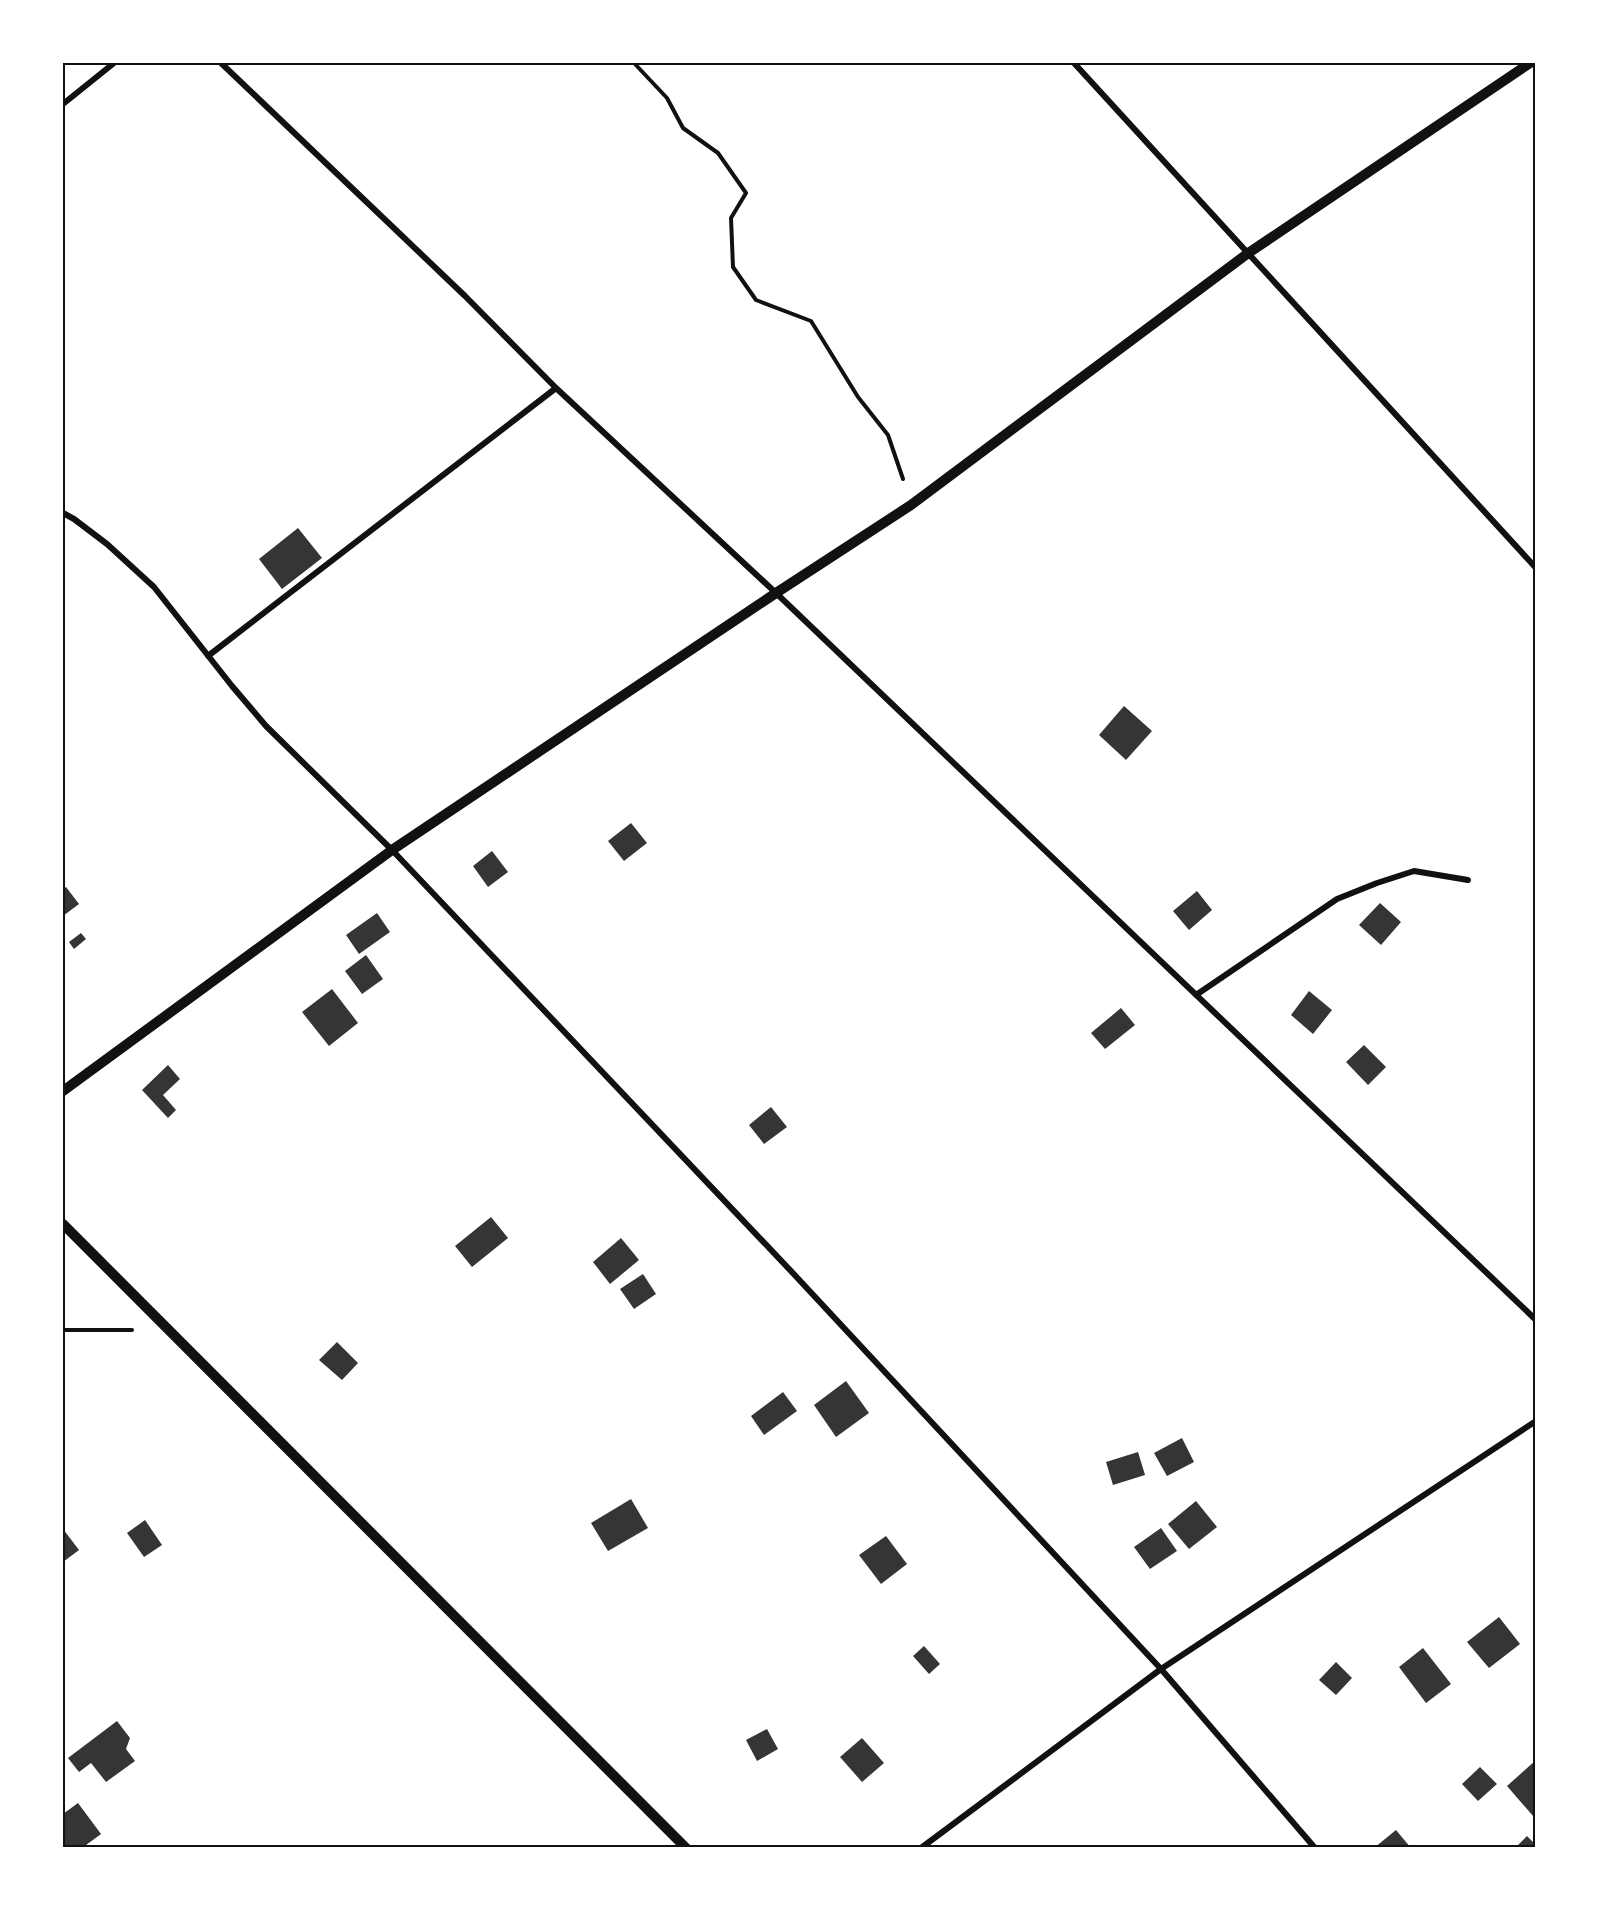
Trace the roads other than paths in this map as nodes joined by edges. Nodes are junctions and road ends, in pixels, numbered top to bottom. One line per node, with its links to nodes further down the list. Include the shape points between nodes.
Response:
1 (114, 63): 5 (street)
2 (221, 63): 7 (street)
3 (1074, 63): 6 (street)
4 (1530, 63): 6 (street)
5 (63, 104)
6 (1247, 254): 9 (street); 10 (street, via 911,505)
7 (556, 388): 10 (street); 11 (street)
8 (63, 513): 11 (street, via 141,574)
9 (1536, 568)
10 (776, 593): 12 (street); 14 (street)
11 (208, 656): 12 (street, via 266,726)
12 (392, 850): 15 (street); 19 (street)
13 (1468, 880): 14 (street, via 1414,870 1337,899)
14 (1196, 995): 17 (street)
15 (63, 1091)
16 (63, 1224): 20 (street)
17 (1536, 1320)
18 (1536, 1421): 19 (street)
19 (1161, 1669): 21 (street); 22 (street)
20 (686, 1848)
21 (921, 1848)
22 (1315, 1848)

